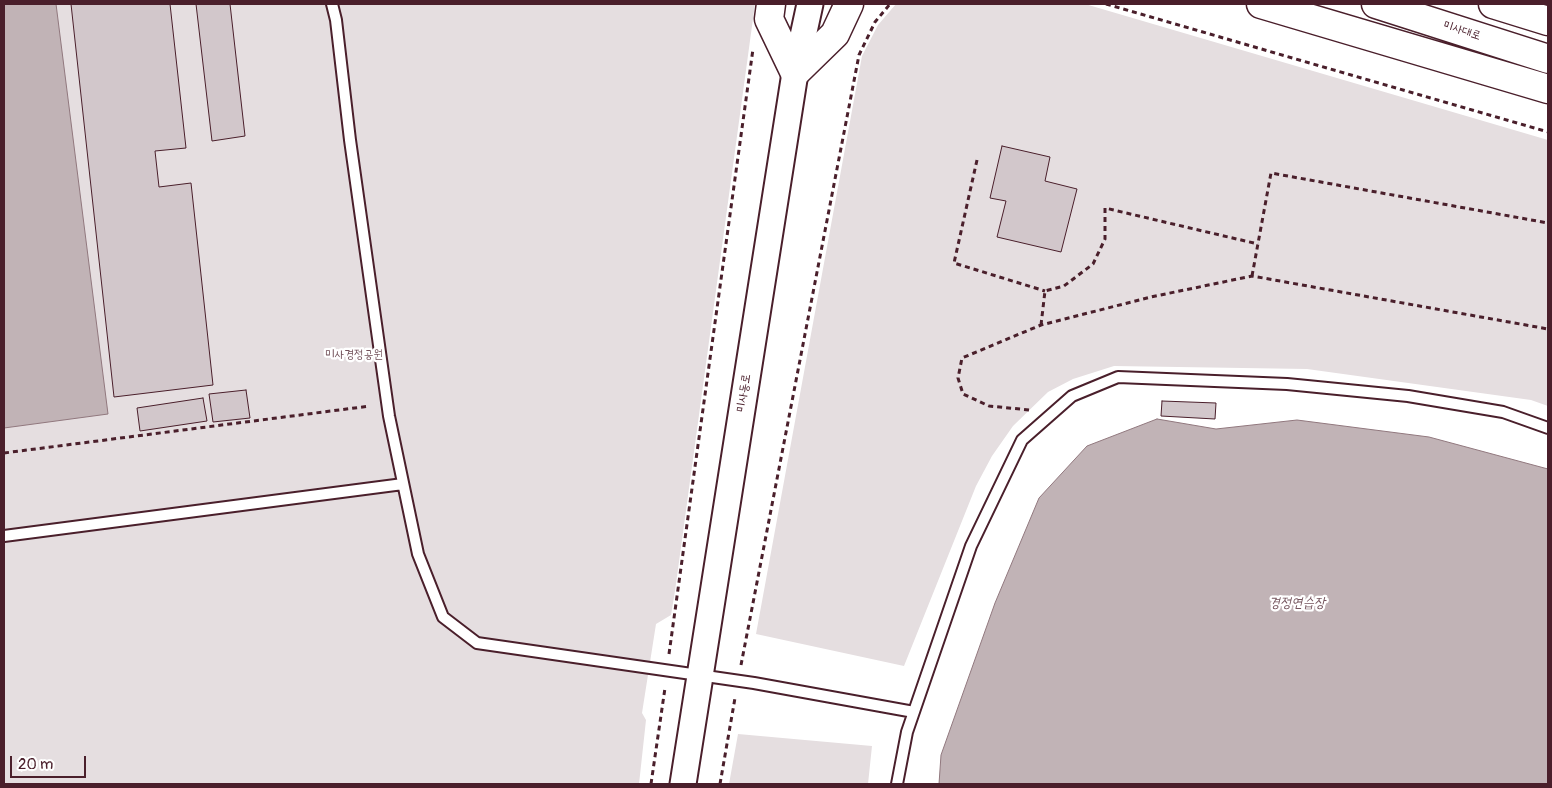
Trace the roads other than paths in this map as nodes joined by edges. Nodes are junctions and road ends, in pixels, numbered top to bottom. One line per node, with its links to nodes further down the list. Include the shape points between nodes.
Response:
1 (332, 4): 13 (lane, via 389,416)
2 (771, 4): 10 (main road, via 769,19)
3 (810, 4): 10 (street, 미사동로)
4 (849, 4): 10 (main road, via 835,34)
5 (1261, 4): 11 (main road)
6 (1376, 4): 9 (main road, 미사대로)
7 (1493, 4): 8 (main road)
8 (1548, 21)
9 (1548, 59)
10 (795, 73): 15 (street, 미사동로)
11 (1548, 89)
12 (1548, 428): 16 (lane, via 1504,412 1408,396 1287,384 1118,377 1072,396 1022,440 971,546)
13 (403, 484): 14 (lane); 15 (lane, via 418,554 443,617 476,643)
14 (4, 536)
15 (699, 676): 16 (lane); 17 (street, 미사동로)
16 (914, 712): 18 (lane)
17 (684, 784)
18 (897, 784)

